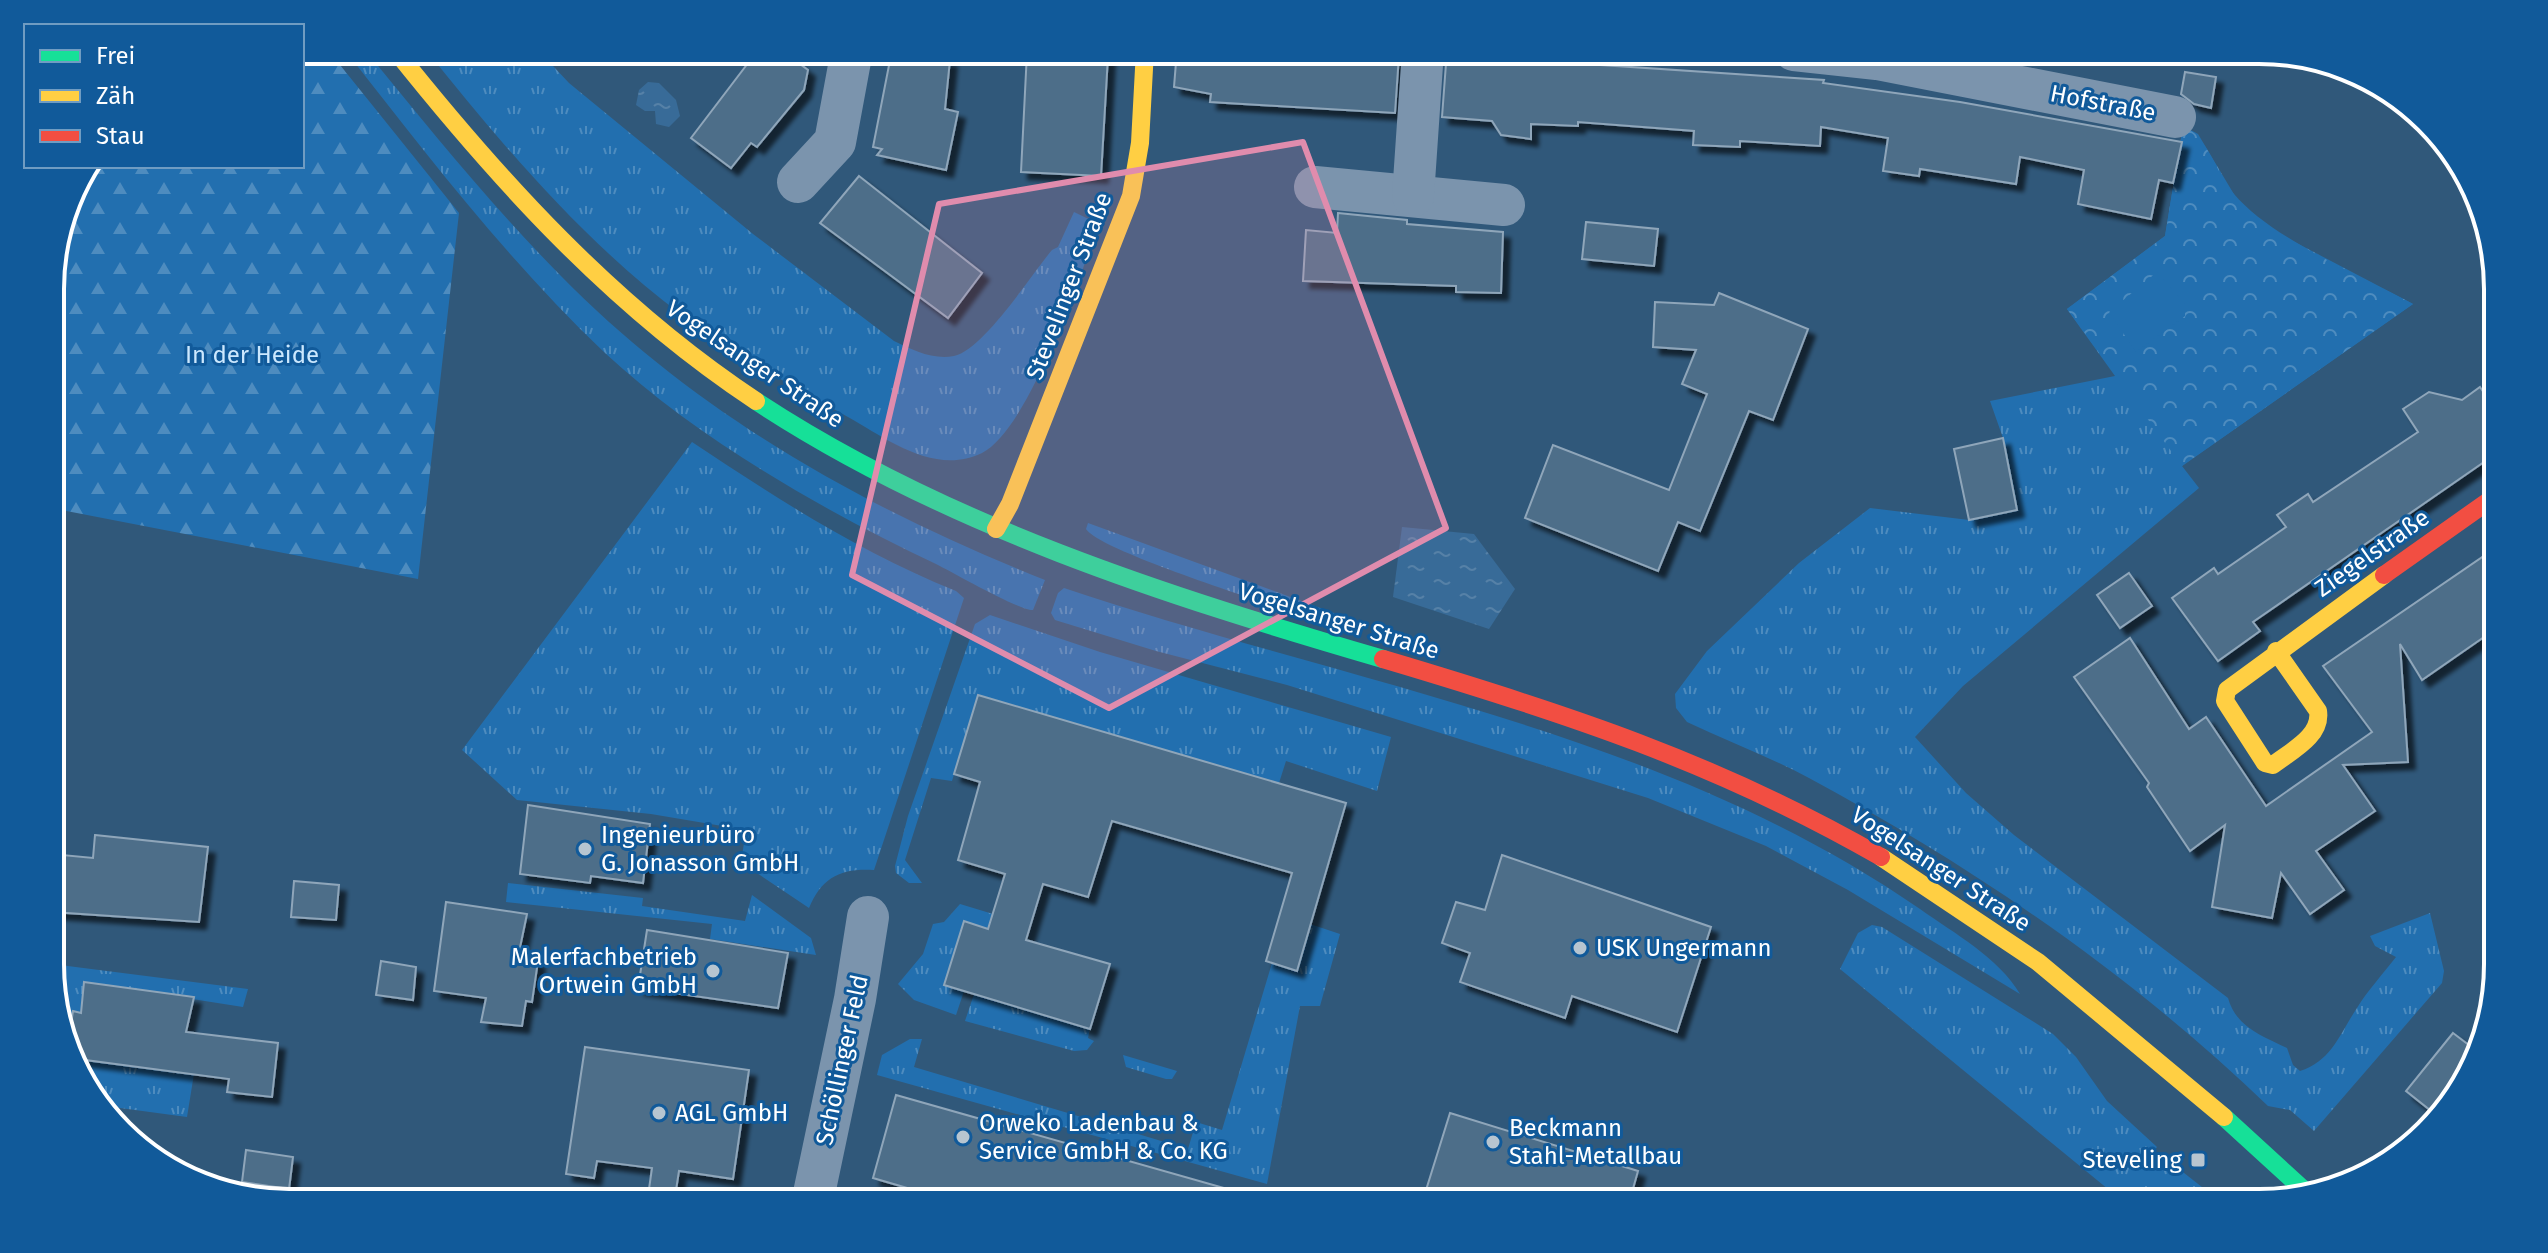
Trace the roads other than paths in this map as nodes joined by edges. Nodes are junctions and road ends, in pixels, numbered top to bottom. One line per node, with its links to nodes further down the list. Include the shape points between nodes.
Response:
1 (406, 64): 12 (main road, Vogelsanger Straße, via 539,222 655,328 778,413 885,475)
2 (849, 64): 7 (street, via 835,142)
3 (1144, 64): 12 (main road, Stevelinger Straße, via 1131,196)
4 (1422, 64): 9 (street)
5 (1924, 64): 6 (street, Hofstraße)
6 (2175, 117)
7 (798, 182)
8 (1315, 187): 9 (street)
9 (1413, 196): 10 (street)
10 (1504, 205)
11 (2484, 504): 13 (main road, Ziegelstraße)
12 (996, 529): 15 (main road, Vogelsanger Straße, via 1234,614 1625,735 1823,822 1960,906 2032,958 2120,1027)
13 (2276, 651): 13 (main road, Ziegelstraße, via 2233,682 2225,701 2265,763 2273,765 2320,723 2318,711)
14 (868, 917): 16 (street, Schöllinger Feld)
15 (2299, 1186)
16 (815, 1189)

